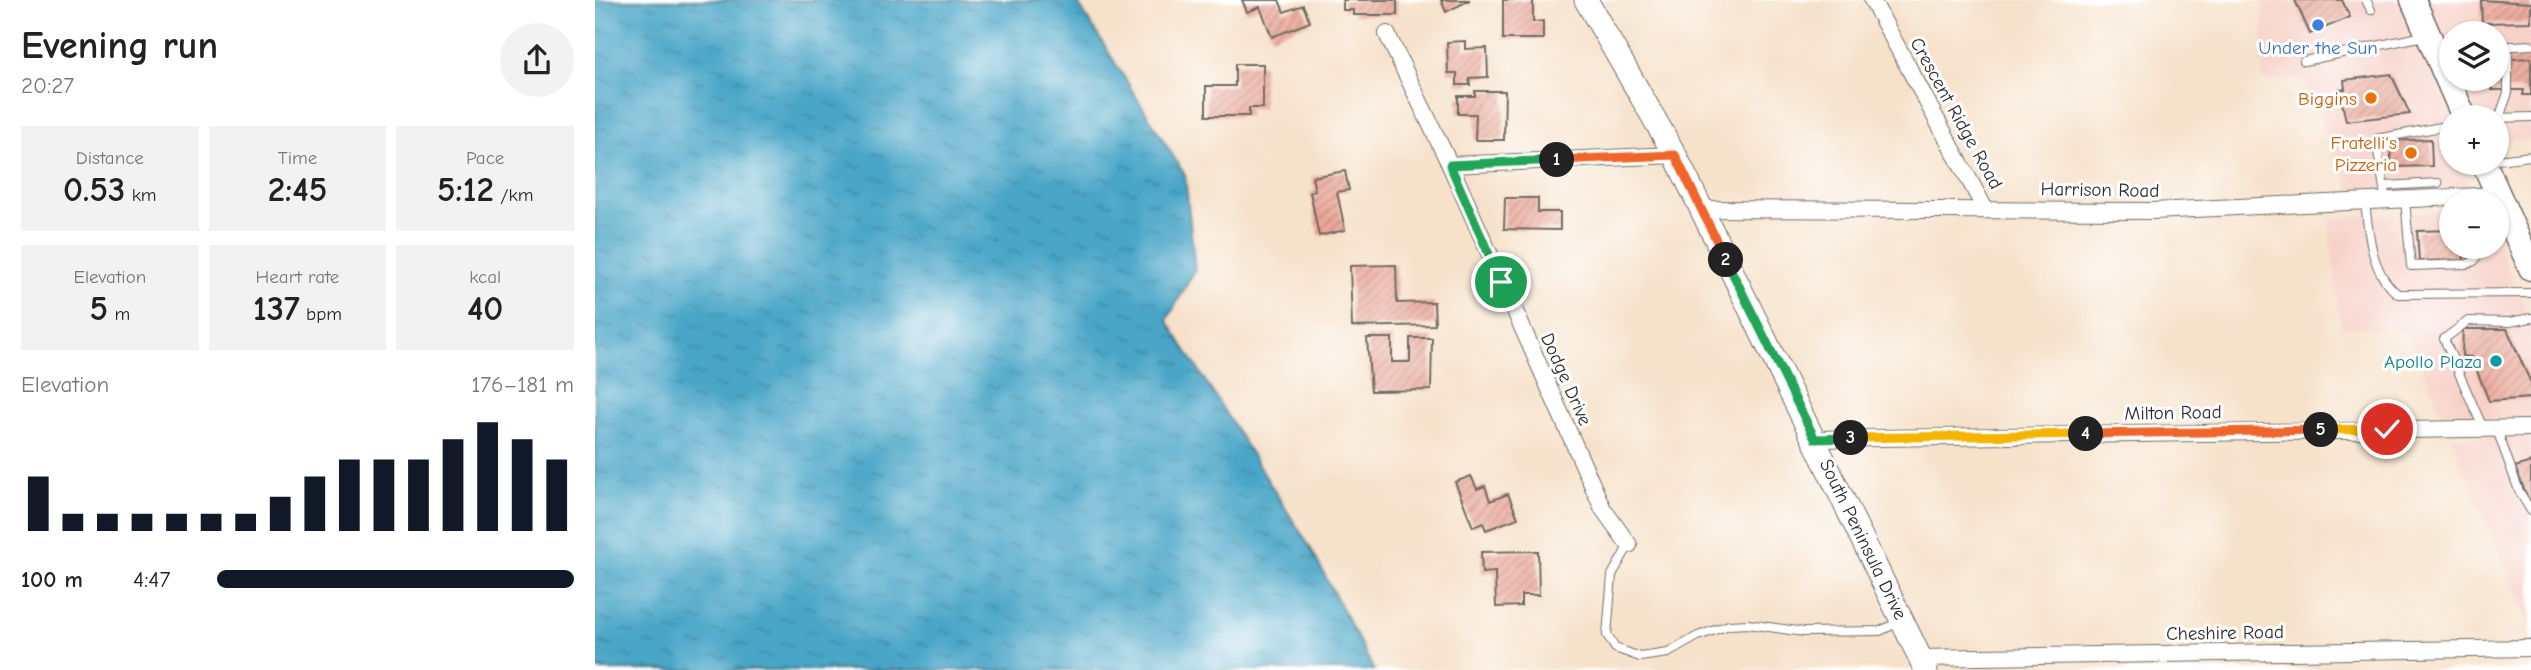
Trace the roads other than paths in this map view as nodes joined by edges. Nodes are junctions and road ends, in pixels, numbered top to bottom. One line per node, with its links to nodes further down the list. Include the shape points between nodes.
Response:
1 (1586, 0): 15 (main road, South Peninsula Drive)
2 (1872, 0): 25 (street, Crescent Ridge Road)
3 (2366, 0): 5 (lane)
4 (2413, 0): 7 (main road)
5 (2371, 10)
6 (1387, 34): 18 (street, Dodge Drive)
7 (2435, 45): 10 (lane); 11 (main road)
8 (2531, 45): 9 (lane)
9 (2509, 46)
10 (2304, 61)
11 (2459, 105)
12 (2531, 117): 13 (lane)
13 (2509, 118)
14 (2439, 127): 20 (lane, via 2376,139)
15 (1675, 155): 18 (street); 24 (main road, South Peninsula Drive)
16 (2531, 156): 17 (lane)
17 (2509, 159)
18 (1450, 165): 35 (street, Dodge Drive, via 1603,509)
19 (2438, 183): 20 (lane)
20 (2385, 194): 22 (street, Harrison Road); 23 (street, Harrison Road)
21 (2439, 198): 22 (street, Harrison Road)
22 (2405, 200): 27 (lane, via 2411,266 2468,264)
23 (2365, 202): 25 (street, Harrison Road, via 2152,211); 29 (lane, via 2371,245 2385,284 2398,294)
24 (1701, 208): 25 (street, Harrison Road); 33 (main road, South Peninsula Drive)
25 (1985, 208)
26 (2509, 228): 28 (main road)
27 (2475, 259)
28 (2531, 268)
29 (2531, 293)
30 (2531, 318): 31 (lane, via 2468,321 2444,339)
31 (2489, 427): 32 (street, Milton Road); 33 (street, Milton Road); 34 (lane)
32 (2531, 428)
33 (1815, 439): 36 (main road, South Peninsula Drive)
34 (2531, 511)
35 (1629, 545): 36 (lane, via 1612,575 1607,635 1615,648 1640,657 1668,653 1728,625 1804,632 1880,631)
36 (1903, 619): 38 (main road, South Peninsula Drive)
37 (2531, 648): 38 (street, Cheshire Road)
38 (1923, 664)

